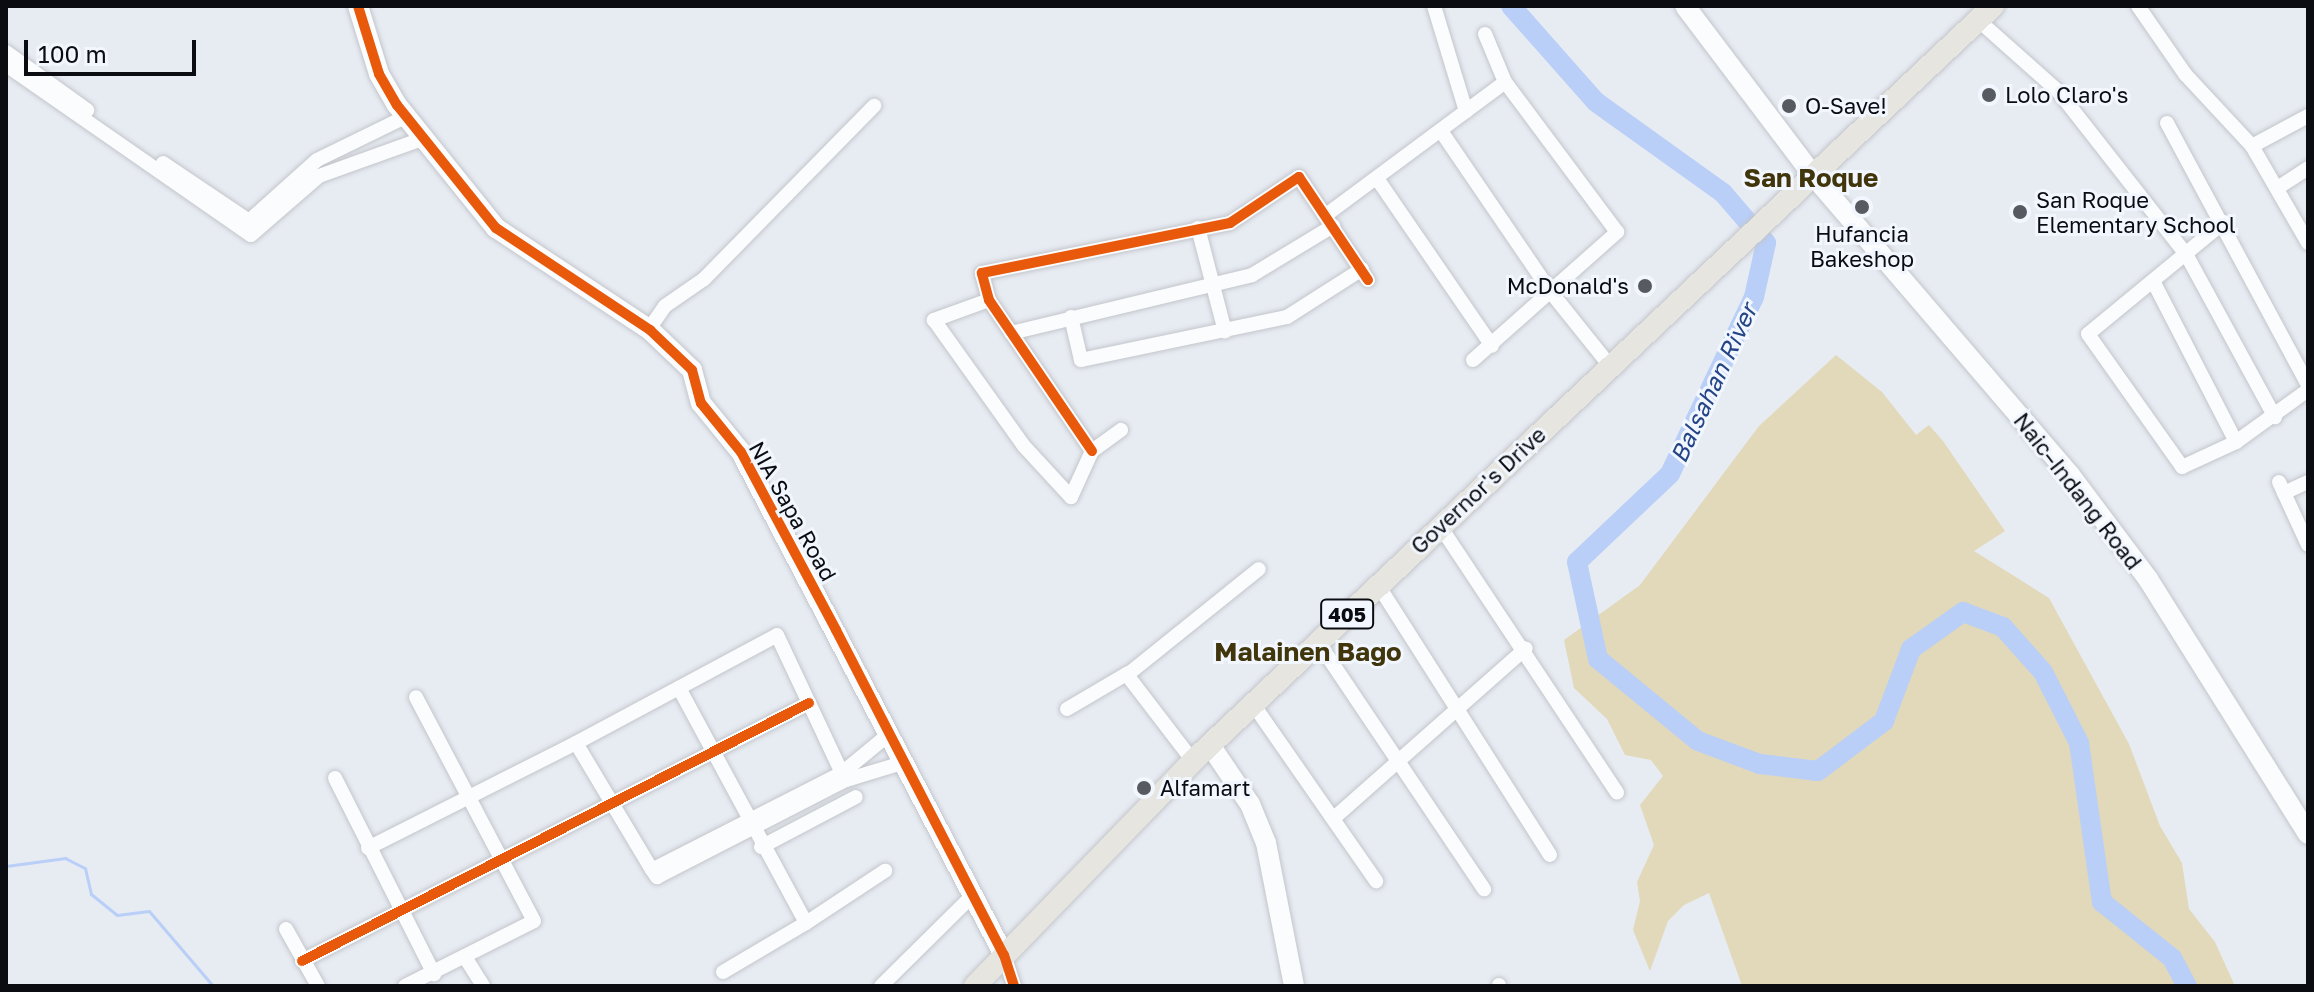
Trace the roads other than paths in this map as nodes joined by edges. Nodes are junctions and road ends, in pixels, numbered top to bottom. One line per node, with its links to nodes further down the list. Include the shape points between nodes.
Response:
1 (358, 6): 13 (street, NIA Sapa Road, via 379,74)
2 (1434, 6): 11 (street)
3 (1685, 6): 21 (street, Naic–Indang Road)
4 (2138, 6): 17 (street, via 2185,74)
5 (1986, 13): 21 (main road, Governor's Drive); 29 (street, via 2058,91)
6 (1485, 34): 9 (street)
7 (6, 52): 26 (street)
8 (6, 65): 26 (street)
9 (1505, 82): 11 (street); 32 (street, via 1617,232)
10 (874, 106): 35 (street, via 704,279 665,306)
11 (1466, 111): 15 (street)
12 (2308, 116): 17 (street)
13 (405, 117): 16 (street, NIA Sapa Road); 18 (street)
14 (2167, 123): 25 (street)
15 (1441, 131): 22 (street); 32 (street)
16 (422, 139): 20 (street); 35 (street, NIA Sapa Road, via 496,228)
17 (2252, 146): 23 (street)
18 (327, 155): 20 (street); 26 (street)
19 (2308, 168): 23 (street)
20 (335, 170): 26 (street, via 319,176)
21 (1812, 174): 39 (main road, Governor's Drive / 405); 75 (street, Naic–Indang Road, via 2070,475 2148,579)
22 (1378, 180): 24 (street); 38 (street)
23 (2279, 187): 28 (street)
24 (1330, 221): 27 (street, via 1299,177 1230,223); 31 (street, via 1252,275); 36 (street, via 1365,274 1287,317)
25 (2224, 222): 29 (street); 41 (street)
26 (250, 228)
27 (1198, 228): 31 (street); 33 (street, via 982,273)
28 (2306, 234)
29 (2186, 254): 30 (street); 42 (street)
30 (2153, 281): 44 (street); 44 (street, via 2088,334 2182,467)
31 (1212, 285): 34 (street); 36 (street)
32 (1550, 291): 38 (street); 39 (street)
33 (989, 300): 37 (street); 45 (street, via 934,320 1023,445 1071,497)
34 (1071, 317): 36 (street, via 1081,360); 37 (street)
35 (649, 329): 60 (street, NIA Sapa Road, via 692,370 701,403 741,452)
36 (1225, 332)
37 (1011, 333): 45 (street)
38 (1492, 346): 40 (street)
39 (1609, 357): 47 (main road, Governor's Drive / 405)
40 (1473, 360)
41 (2308, 388): 42 (street)
42 (2275, 417): 44 (street)
43 (1121, 430): 45 (street)
44 (2236, 442)
45 (1092, 451)
46 (2308, 482): 48 (street, via 2282,488)
47 (1440, 526): 50 (main road, Governor's Drive / 405); 52 (street)
48 (2306, 537)
49 (1259, 569): 53 (street)
50 (1378, 585): 51 (main road, Governor's Drive / 405); 58 (street)
51 (1318, 642): 57 (main road, Governor's Drive / 405); 65 (street)
52 (1526, 648): 58 (street); 69 (street)
53 (1128, 673): 59 (street); 64 (street)
54 (679, 688): 56 (street, via 777,635); 61 (street); 63 (street)
55 (416, 697): 71 (street)
56 (809, 703): 63 (street); 67 (street)
57 (1253, 704): 62 (main road, Governor's Drive / 405); 73 (street)
58 (1459, 707): 65 (street); 78 (street)
59 (1067, 709)
60 (888, 735): 66 (street, NIA Sapa Road); 67 (street)
61 (576, 743): 71 (street); 72 (street)
62 (1210, 745): 64 (main road, Governor's Drive / 405); 98 (street, via 1250,804 1266,843)
63 (713, 752): 72 (street); 74 (street)
64 (1193, 761): 87 (main road, Governor's Drive / 405)
65 (1399, 761): 73 (street); 82 (street)
66 (902, 763): 67 (street); 83 (street, NIA Sapa Road)
67 (844, 776): 74 (street)
68 (335, 778): 77 (street)
69 (1617, 792)
70 (856, 797): 76 (street)
71 (471, 798): 77 (street); 79 (street)
72 (613, 805): 74 (street, via 657,877); 79 (street)
73 (1334, 818): 81 (street)
74 (749, 825): 76 (street)
75 (2308, 833)
76 (761, 847): 85 (street)
77 (368, 848): 84 (street)
78 (1550, 855)
79 (505, 861): 84 (street); 88 (street, via 534,921)
80 (885, 871): 85 (street)
81 (1376, 881)
82 (1484, 889)
83 (971, 897): 87 (street, NIA Sapa Road); 95 (street)
84 (400, 914): 89 (street); 91 (street)
85 (806, 923): 90 (street)
86 (286, 929): 89 (street)
87 (1004, 955): 96 (main road, Governor's Drive / 405); 97 (street)
88 (465, 957): 91 (street); 94 (street)
89 (302, 961): 92 (street)
90 (723, 972)
91 (434, 974): 93 (street)
92 (318, 986)
93 (405, 986)
94 (483, 986)
95 (881, 986)
96 (975, 986)
97 (1014, 986)
98 (1294, 986)

